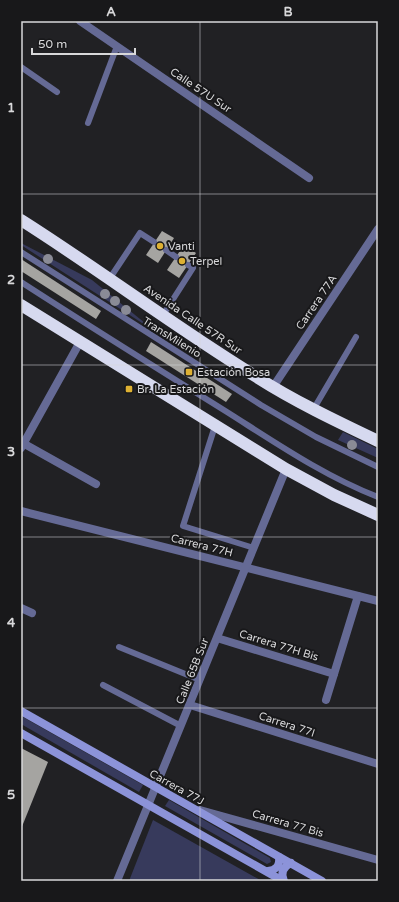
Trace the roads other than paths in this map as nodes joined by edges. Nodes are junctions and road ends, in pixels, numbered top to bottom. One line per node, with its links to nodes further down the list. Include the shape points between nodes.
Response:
1 (80, 21): 2 (street, Calle 57U Sur)
2 (117, 46): 5 (lane); 6 (street, Calle 57U Sur)
3 (21, 67): 4 (lane)
4 (57, 92)
5 (88, 123)
6 (310, 178)
7 (21, 220): 14 (highway, Avenida Calle 57R Sur)
8 (378, 230): 20 (street, Carrera 77A)
9 (154, 242): 14 (lane, via 140,233)
10 (166, 250): 12 (lane)
11 (21, 252): 25 (lane, TransMilenio, via 261,405 316,437)
12 (176, 257)
13 (188, 265): 17 (lane, via 194,268)
14 (110, 278): 17 (highway, Avenida Calle 57R Sur)
15 (21, 282): 28 (lane, via 286,450)
16 (21, 305): 19 (highway)
17 (162, 315): 20 (highway, Avenida Calle 57R Sur)
18 (356, 337): 21 (lane)
19 (80, 342): 22 (highway); 24 (street)
20 (273, 387): 21 (highway, Avenida Calle 57R Sur)
21 (313, 410): 23 (highway, Avenida Calle 57R Sur)
22 (214, 426): 26 (highway); 31 (lane, via 183,526)
23 (378, 440)
24 (22, 444): 27 (street)
25 (378, 467)
26 (286, 469): 30 (highway, via 334,495); 31 (street, Calle 65B Sur)
27 (96, 484)
28 (378, 497)
29 (21, 511): 32 (street, Carrera 77H)
30 (378, 514)
31 (254, 548): 32 (street, Calle 65B Sur)
32 (246, 567): 33 (street, Carrera 77H); 37 (street, Calle 65B Sur)
33 (358, 596): 34 (street, Carrera 77H); 39 (street)
34 (378, 600)
35 (21, 608): 36 (street)
36 (32, 613)
37 (217, 638): 39 (street, Carrera 77H Bis); 40 (street, Calle 65B Sur)
38 (119, 647): 40 (lane)
39 (334, 674): 42 (street)
40 (200, 680): 43 (street, Calle 65B Sur)
41 (103, 685): 45 (lane)
42 (326, 700)
43 (190, 705): 45 (street, Calle 65B Sur); 47 (street, Carrera 77I)
44 (21, 711): 48 (street, Carrera 77J)
45 (181, 726): 48 (street, Calle 65B Sur)
46 (21, 733): 49 (street)
47 (378, 764)
48 (156, 788): 49 (street, Calle 65B Sur); 50 (street, Carrera 77J)
49 (149, 804): 54 (street); 55 (street, Calle 65B Sur)
50 (192, 808): 51 (street, Carrera 77J); 52 (street, Carrera 77 Bis)
51 (279, 857): 53 (street, Carrera 77J); 54 (street, via 278,866)
52 (378, 860)
53 (291, 863): 56 (street, via 282,873); 57 (street, Carrera 77J)
54 (268, 871): 56 (street)
55 (117, 881)
56 (284, 881)
57 (322, 881)

